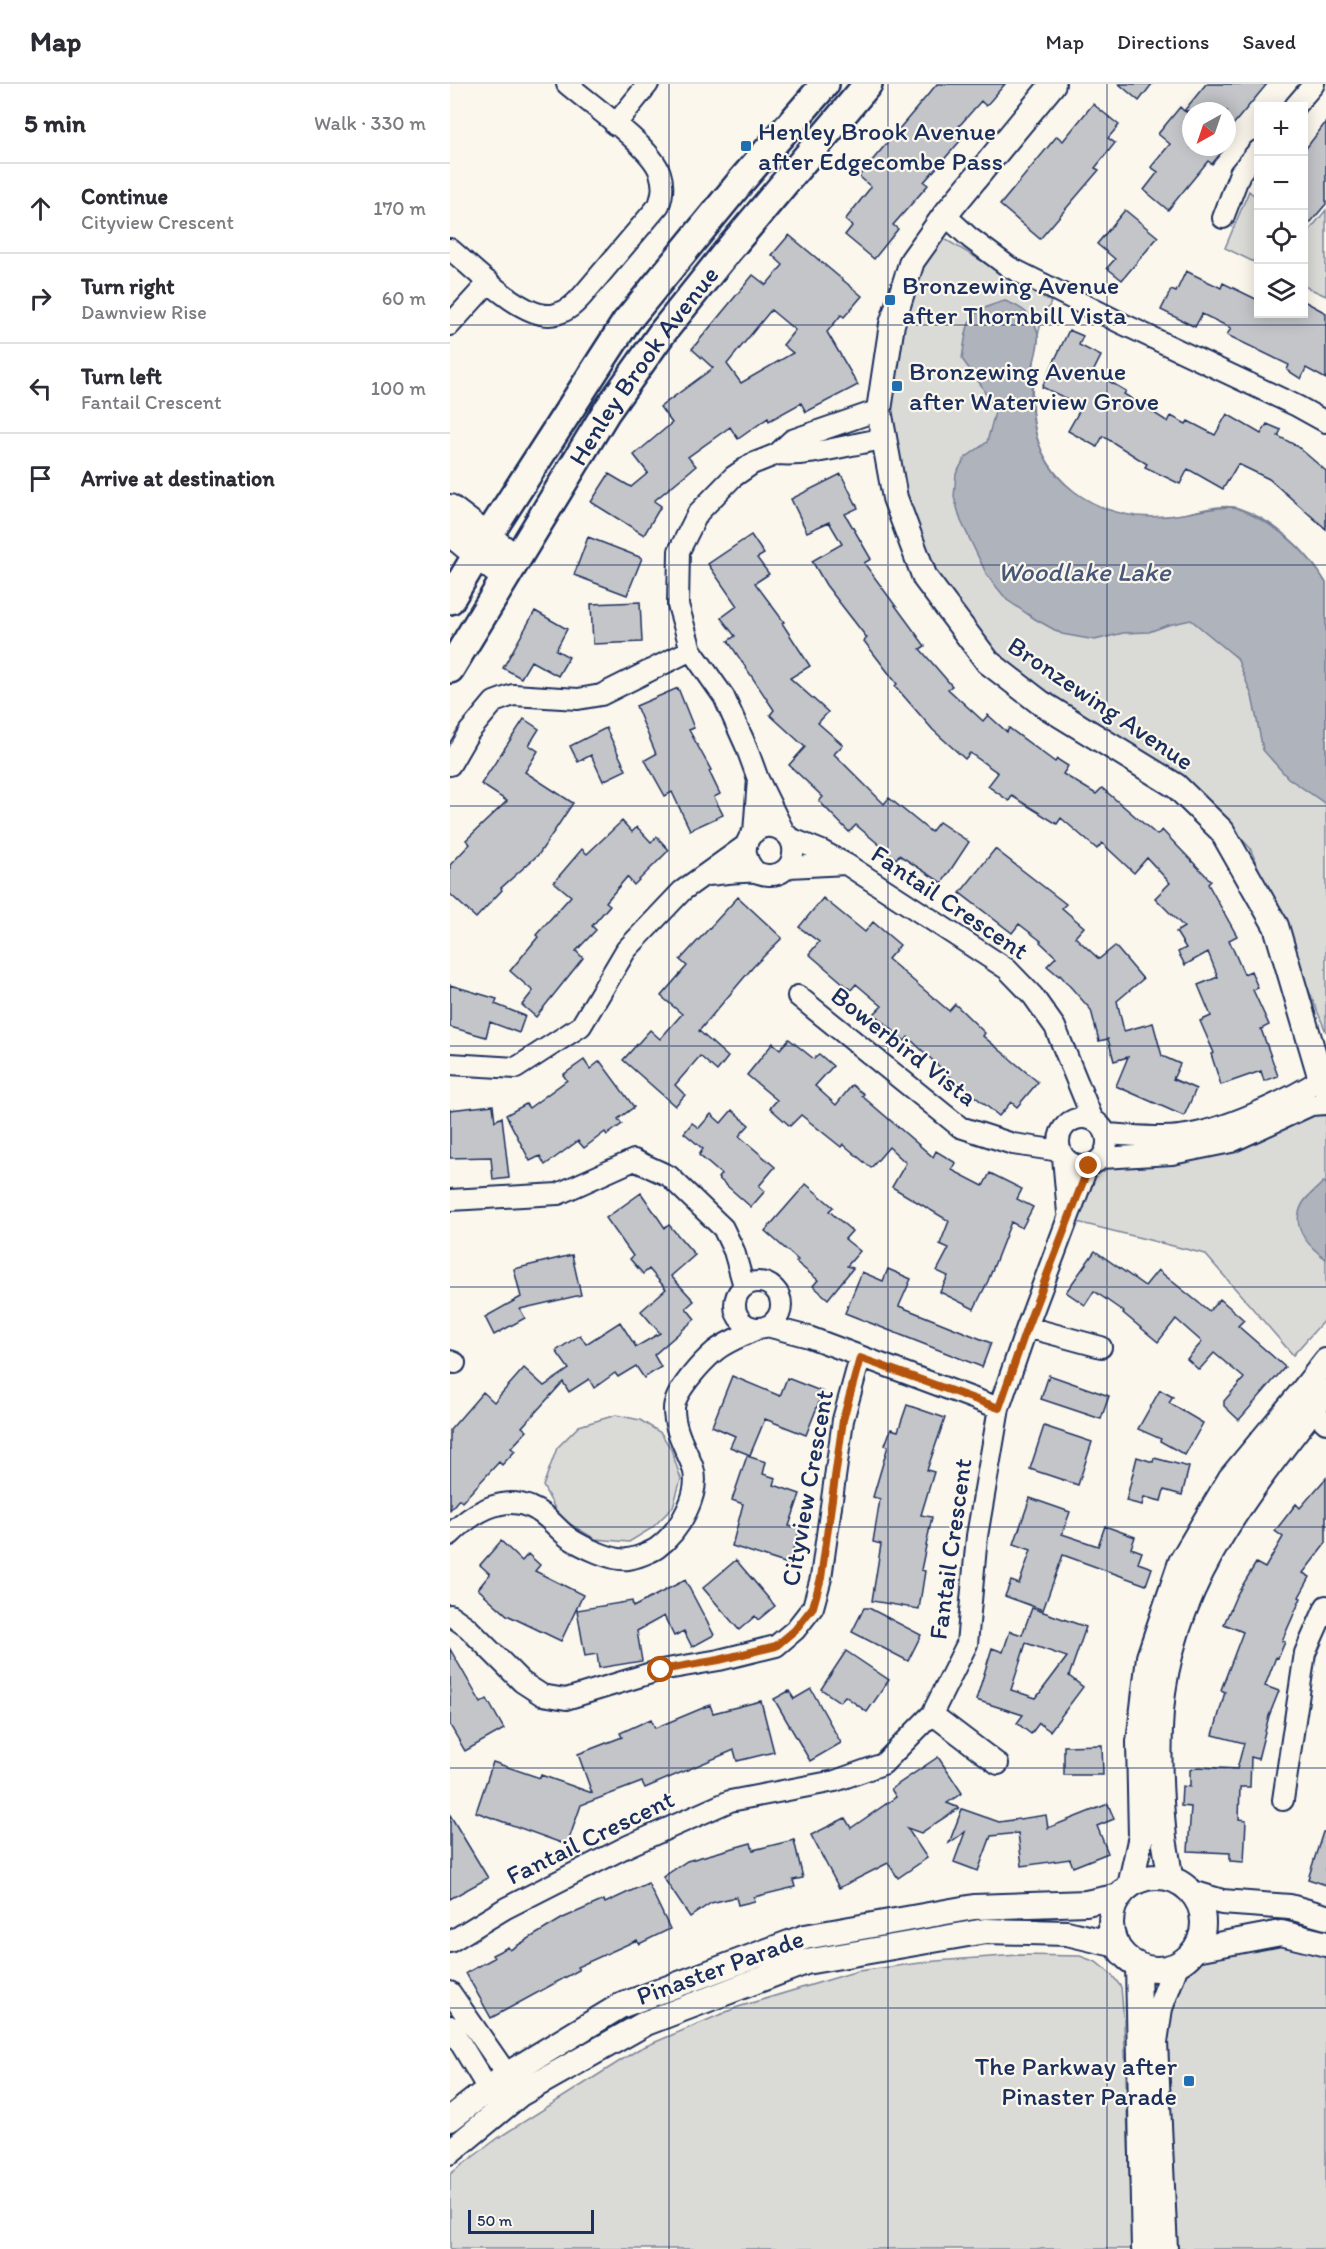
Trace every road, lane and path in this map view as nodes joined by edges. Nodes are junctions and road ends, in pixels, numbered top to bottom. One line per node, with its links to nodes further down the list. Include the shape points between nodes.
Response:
1 (567, 84): 8 (street)
2 (648, 84): 8 (street)
3 (825, 84): 21 (main road, Henley Brook Avenue, via 626,322)
4 (868, 84): 22 (main road, Henley Brook Avenue, via 662,333 606,412)
5 (1053, 84): 10 (street, Bronzewing Avenue)
6 (1314, 84): 7 (street)
7 (1298, 102)
8 (615, 125): 13 (street, via 648,153 660,172 664,190 659,205 583,296 555,315 540,315 524,308)
9 (1254, 156): 11 (street, via 1240,173)
10 (945, 214): 15 (street, Bronzewing Avenue, via 912,261 892,324); 16 (street, via 970,238 1018,272)
11 (1223, 218)
12 (450, 249): 13 (street)
13 (489, 282): 14 (street)
14 (450, 325)
15 (879, 410): 17 (street, Bronzewing Avenue); 18 (street, via 792,440)
16 (1326, 422)
17 (884, 439): 18 (street, via 799,456); 37 (street, Bronzewing Avenue, via 895,498 925,578 988,662 1041,703 1176,786 1222,831 1276,926)
18 (777, 454): 24 (street, via 733,477 698,513 679,551 678,605)
19 (450, 507): 21 (street)
20 (450, 534): 21 (street)
21 (483, 546): 22 (street); 23 (main road, Henley Brook Avenue)
22 (510, 568): 25 (main road, Henley Brook Avenue)
23 (450, 600)
24 (691, 650): 26 (street, via 601,695 578,699 513,695 494,702 469,732); 27 (street, via 724,697)
25 (450, 669)
26 (450, 765)
27 (758, 779): 28 (street); 29 (street)
28 (787, 835): 29 (street, via 769,827); 30 (street, Fantail Crescent); 31 (street, via 794,848)
29 (750, 839): 32 (street, via 745,856); 33 (street)
30 (846, 864): 31 (street, Fantail Crescent); 36 (street, Fantail Crescent, via 1007,969 1055,1027)
31 (789, 867): 32 (street, via 774,876)
32 (756, 872): 33 (street)
33 (708, 875): 35 (street, via 682,891 626,950 581,1026 516,1068)
34 (798, 996): 41 (street, Bowerbird Vista, via 960,1127)
35 (450, 1064)
36 (1076, 1078): 39 (street, Fantail Crescent); 40 (street, Fantail Crescent)
37 (1323, 1084): 40 (street, via 1200,1133 1178,1137)
38 (1326, 1104): 43 (street, via 1311,1105 1231,1142 1172,1154)
39 (1067, 1124): 40 (street, via 1078,1118); 41 (street); 42 (street, via 1058,1142)
40 (1099, 1127): 43 (street, via 1106,1151)
41 (1013, 1144): 42 (street, Bowerbird Vista)
42 (1061, 1154): 43 (street, via 1075,1165); 45 (street, Fantail Crescent)
43 (1095, 1162): 45 (street, Fantail Crescent)
44 (450, 1200): 46 (street, via 558,1194 634,1160 669,1176 723,1228)
45 (1068, 1215): 49 (street, Fantail Crescent)
46 (751, 1284): 47 (street, via 735,1300); 48 (street, via 774,1288 780,1303)
47 (735, 1308): 48 (street, via 743,1322); 51 (street)
48 (768, 1322): 51 (street); 52 (street)
49 (1027, 1327): 50 (street); 55 (street, Fantail Crescent)
50 (1101, 1347)
51 (716, 1351): 56 (street, via 683,1385 673,1408 678,1434 694,1468 693,1498 676,1530 656,1549 627,1560 598,1553 569,1538 530,1506 510,1502 490,1506)
52 (860, 1358): 55 (street); 58 (street, Cityview Crescent, via 843,1420 821,1578 813,1607 776,1646 661,1670 566,1699 542,1695 522,1682)
53 (1326, 1361): 54 (street)
54 (1316, 1405): 62 (street, via 1240,1505 1199,1572 1180,1619 1161,1711 1161,1790); 63 (street, via 1230,1479 1181,1562 1149,1657 1139,1742 1141,1836)
55 (999, 1408): 59 (street, Fantail Crescent, via 977,1536 967,1644)
56 (450, 1535)
57 (1326, 1606): 61 (street, via 1305,1653)
58 (450, 1615)
59 (932, 1714): 60 (street); 66 (street, Fantail Crescent, via 883,1764 835,1781 730,1801 628,1846 506,1908)
60 (998, 1764)
61 (1282, 1800)
62 (1170, 1879): 63 (street, via 1143,1879); 64 (street)
63 (1125, 1891): 68 (street, via 1111,1920); 74 (street, Pinaster Parade, via 1086,1903 974,1907 805,1937 620,2006)
64 (1192, 1893): 65 (street, via 1222,1902 1290,1907); 69 (street, via 1203,1920)
65 (1326, 1917)
66 (450, 1942)
67 (1326, 1944): 69 (street, via 1281,1934)
68 (1117, 1945): 70 (street); 74 (street, Pinaster Parade, via 1067,1933 985,1931 806,1962 646,2023)
69 (1196, 1949): 71 (street)
70 (1138, 1965): 71 (street, via 1163,1969); 78 (street)
71 (1176, 1965): 79 (street, via 1160,2008 1155,2042)
72 (450, 1992): 74 (street)
73 (450, 2026): 75 (street)
74 (514, 2084): 75 (street, Pinaster Parade)
75 (495, 2099): 76 (street, Pinaster Parade); 77 (street, Pinaster Parade)
76 (450, 2119)
77 (450, 2152)
78 (1144, 2249)
79 (1166, 2249)

